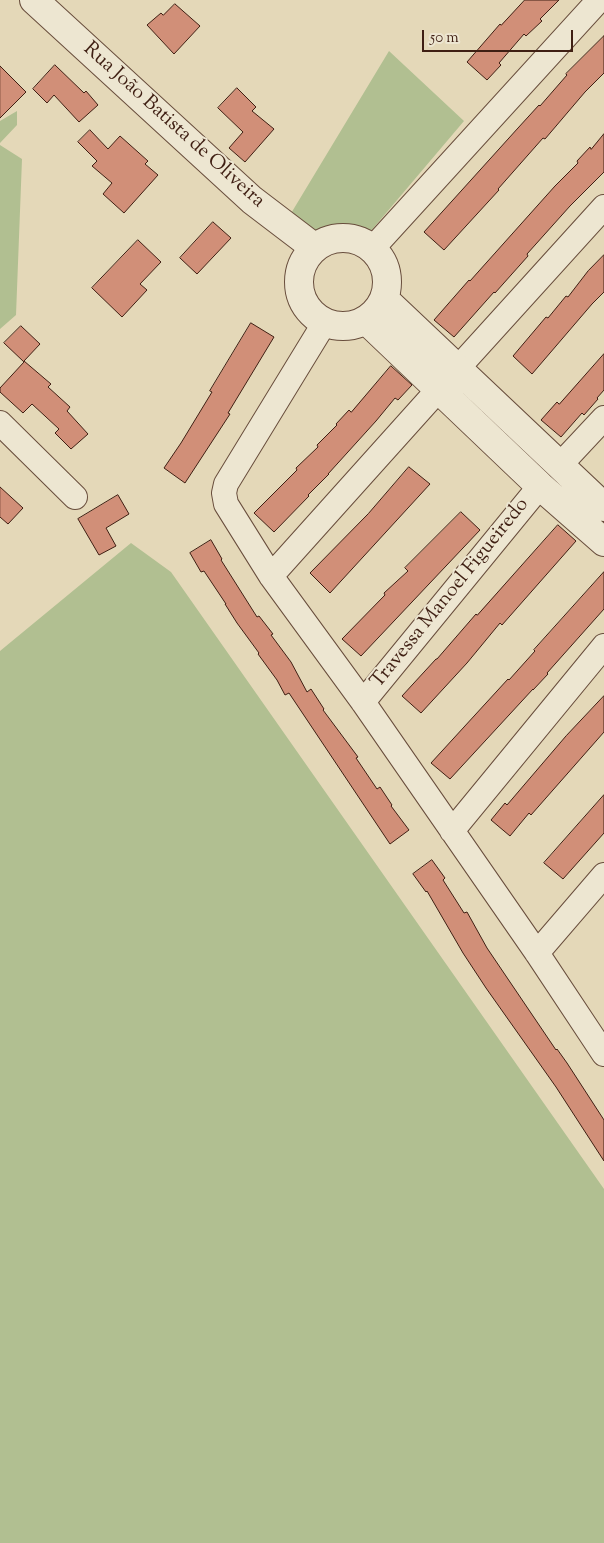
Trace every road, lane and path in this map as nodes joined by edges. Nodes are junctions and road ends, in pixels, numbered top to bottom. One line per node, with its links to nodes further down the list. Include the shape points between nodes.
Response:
1 (34, 0): 4 (street, Rua João Batista de Oliveira, via 252,200)
2 (599, 0): 5 (street)
3 (604, 207): 9 (street)
4 (315, 248): 5 (street, via 328,240 344,238); 8 (street, via 305,259 299,288 304,303)
5 (372, 248): 6 (street, via 386,272)
6 (384, 299): 7 (street); 9 (street)
7 (366, 320): 8 (street, via 339,326); 10 (street)
8 (325, 322): 18 (street, via 226,484 224,493 226,504)
9 (458, 368): 13 (street)
10 (438, 390): 14 (street); 18 (street)
11 (604, 418): 13 (street)
12 (0, 423): 15 (street)
13 (560, 465): 16 (street)
14 (540, 486): 17 (street); 20 (street, Travessa Manoel Figueiredo)
15 (75, 497)
16 (604, 507)
17 (604, 542)
18 (271, 576): 20 (street)
19 (604, 646): 21 (street)
20 (363, 702): 21 (street)
21 (452, 831): 23 (street)
22 (604, 875): 23 (street)
23 (537, 954): 24 (street)
24 (604, 1054)

